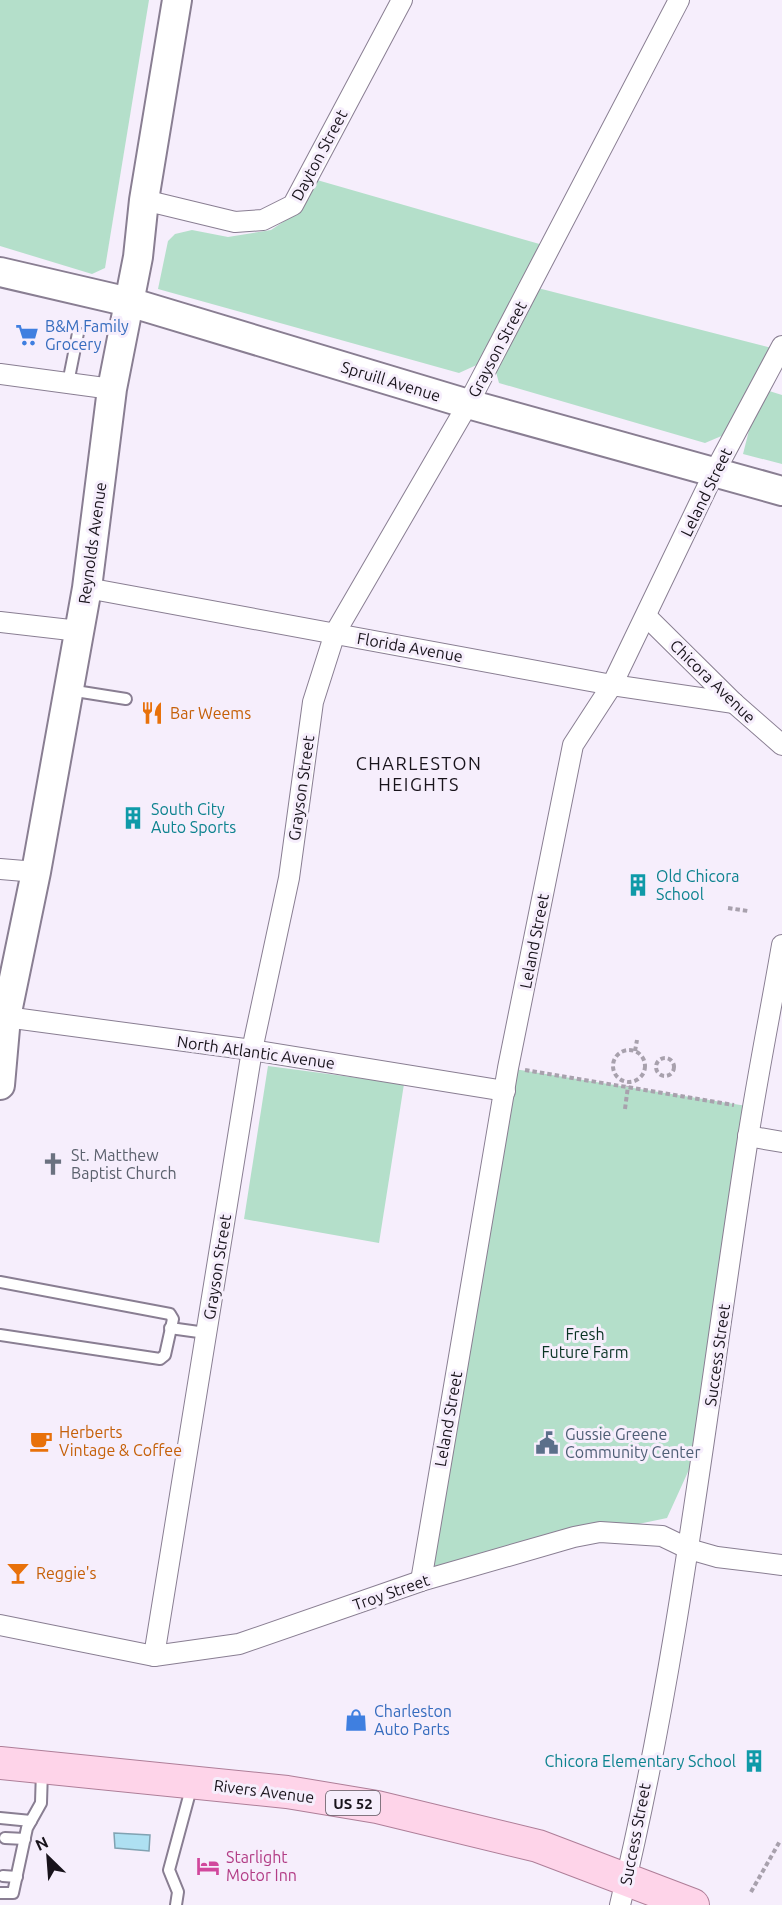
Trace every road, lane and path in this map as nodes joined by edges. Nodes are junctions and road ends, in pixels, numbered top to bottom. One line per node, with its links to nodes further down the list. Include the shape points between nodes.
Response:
1 (177, 0): 4 (street, Reynolds Avenue)
2 (402, 0): 4 (street, Dayton Street, via 293,205 263,220 235,222)
3 (679, 0): 12 (street, Grayson Street)
4 (144, 200): 6 (street, Reynolds Avenue)
5 (1, 276): 6 (street, Spruill Avenue)
6 (129, 302): 11 (street, Reynolds Avenue); 12 (street, Spruill Avenue)
7 (78, 333): 10 (lane)
8 (782, 346): 13 (street, Leland Street)
9 (0, 374): 10 (street)
10 (68, 383): 11 (street)
11 (112, 389): 15 (street, Reynolds Avenue)
12 (468, 404): 13 (street, Spruill Avenue); 19 (street, Grayson Street)
13 (714, 473): 14 (street, Spruill Avenue); 16 (street, Leland Street)
14 (782, 491)
15 (87, 588): 18 (street, Reynolds Avenue); 19 (street, Florida Avenue)
16 (646, 616): 20 (street, Leland Street); 23 (street, Chicora Avenue)
17 (0, 622): 18 (street)
18 (79, 631): 21 (street, Reynolds Avenue)
19 (335, 633): 20 (street, Florida Avenue); 32 (street, Grayson Street, via 314,702 288,878)
20 (612, 685): 23 (street, Florida Avenue); 39 (street, Leland Street, via 573,745)
21 (69, 689): 22 (lane); 26 (street, Reynolds Avenue)
22 (126, 699)
23 (734, 703): 24 (street, Chicora Avenue)
24 (782, 745)
25 (0, 869): 26 (street)
26 (36, 872): 30 (street, Reynolds Avenue)
27 (728, 908): 28 (path)
28 (748, 911)
29 (782, 945): 42 (street, Success Street)
30 (4, 1030): 32 (street, North Atlantic Avenue); 37 (street, Reynolds Avenue)
31 (637, 1040): 33 (path)
32 (252, 1050): 39 (street, North Atlantic Avenue); 46 (street, Grayson Street)
33 (635, 1052): 34 (path); 38 (path, via 622,1052 614,1064 619,1078)
34 (645, 1065): 35 (path); 38 (path, via 639,1079)
35 (656, 1065): 35 (path, via 658,1074 663,1076 673,1070 667,1058)
36 (519, 1070): 38 (path)
37 (0, 1085)
38 (628, 1085): 40 (path); 41 (path)
39 (505, 1091): 50 (street, Leland Street)
40 (737, 1106)
41 (625, 1109)
42 (748, 1136): 43 (street); 48 (street, Success Street)
43 (782, 1142)
44 (0, 1282): 45 (lane, via 170,1314)
45 (170, 1328): 46 (lane); 47 (lane, via 165,1355 160,1359)
46 (206, 1334): 52 (street, Grayson Street)
47 (0, 1335)
48 (689, 1549): 49 (street, Troy Street, via 717,1557); 50 (street, Troy Street, via 662,1536 600,1532); 63 (street, Success Street)
49 (782, 1565)
50 (421, 1581): 52 (street, Troy Street, via 239,1644)
51 (0, 1625): 52 (street, Troy Street)
52 (154, 1656)
53 (0, 1763): 54 (main road, Rivers Avenue / US 52)
54 (42, 1767): 55 (main road, Rivers Avenue / US 52); 57 (lane, via 41,1803)
55 (193, 1782): 63 (main road, Rivers Avenue / US 52, via 377,1807 538,1846); 66 (lane, via 169,1870 178,1892)
56 (0, 1818): 57 (lane)
57 (31, 1821): 59 (lane)
58 (5, 1838): 59 (lane)
59 (25, 1839): 62 (lane)
60 (780, 1841): 64 (path)
61 (3, 1876): 62 (lane)
62 (17, 1877): 65 (lane, via 13,1893)
63 (623, 1892): 67 (main road, Rivers Avenue / US 52)
64 (751, 1892)
65 (0, 1893)
66 (176, 1905)
67 (693, 1905)

